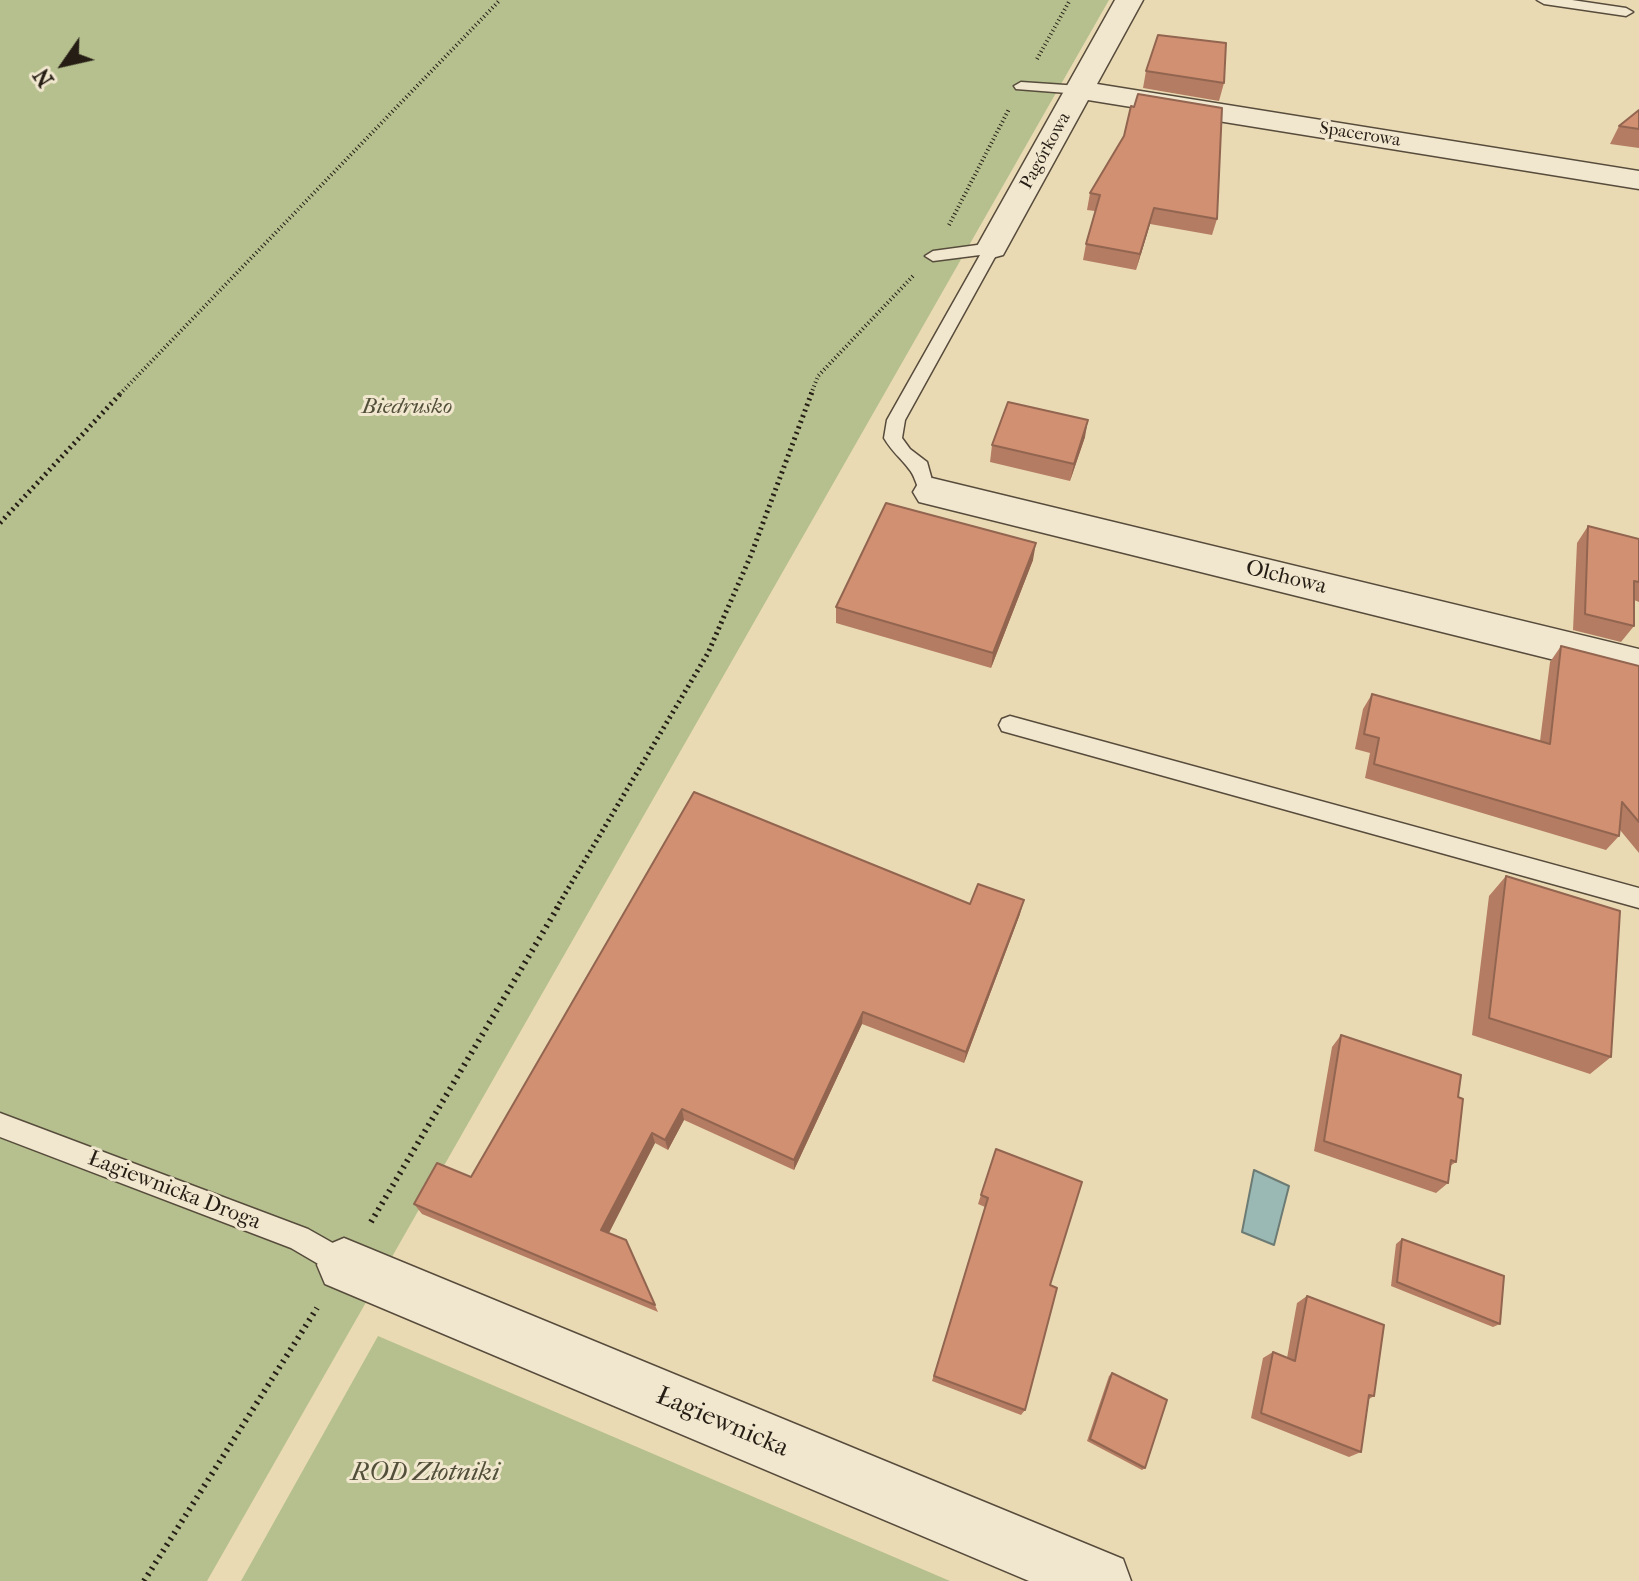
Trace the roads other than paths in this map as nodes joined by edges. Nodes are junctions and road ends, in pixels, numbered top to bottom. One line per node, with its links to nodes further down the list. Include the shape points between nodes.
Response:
1 (1129, 0): 5 (street, Pagórkowa)
2 (1544, 0): 3 (lane)
3 (1626, 12)
4 (1021, 86): 5 (lane)
5 (1080, 90): 6 (street, Spacerowa); 7 (street, Pagórkowa)
6 (1639, 180)
7 (992, 248): 8 (lane); 9 (lane, via 896,420 893,438 920,467)
8 (933, 256)
9 (932, 492): 10 (street, Olchowa)
10 (1639, 665)
11 (1010, 725): 12 (lane)
12 (1639, 898)
13 (0, 1125): 14 (lane, Łagiewnicka Droga, via 299,1238)
14 (344, 1265): 15 (street, Łagiewnicka)
15 (1101, 1581)

